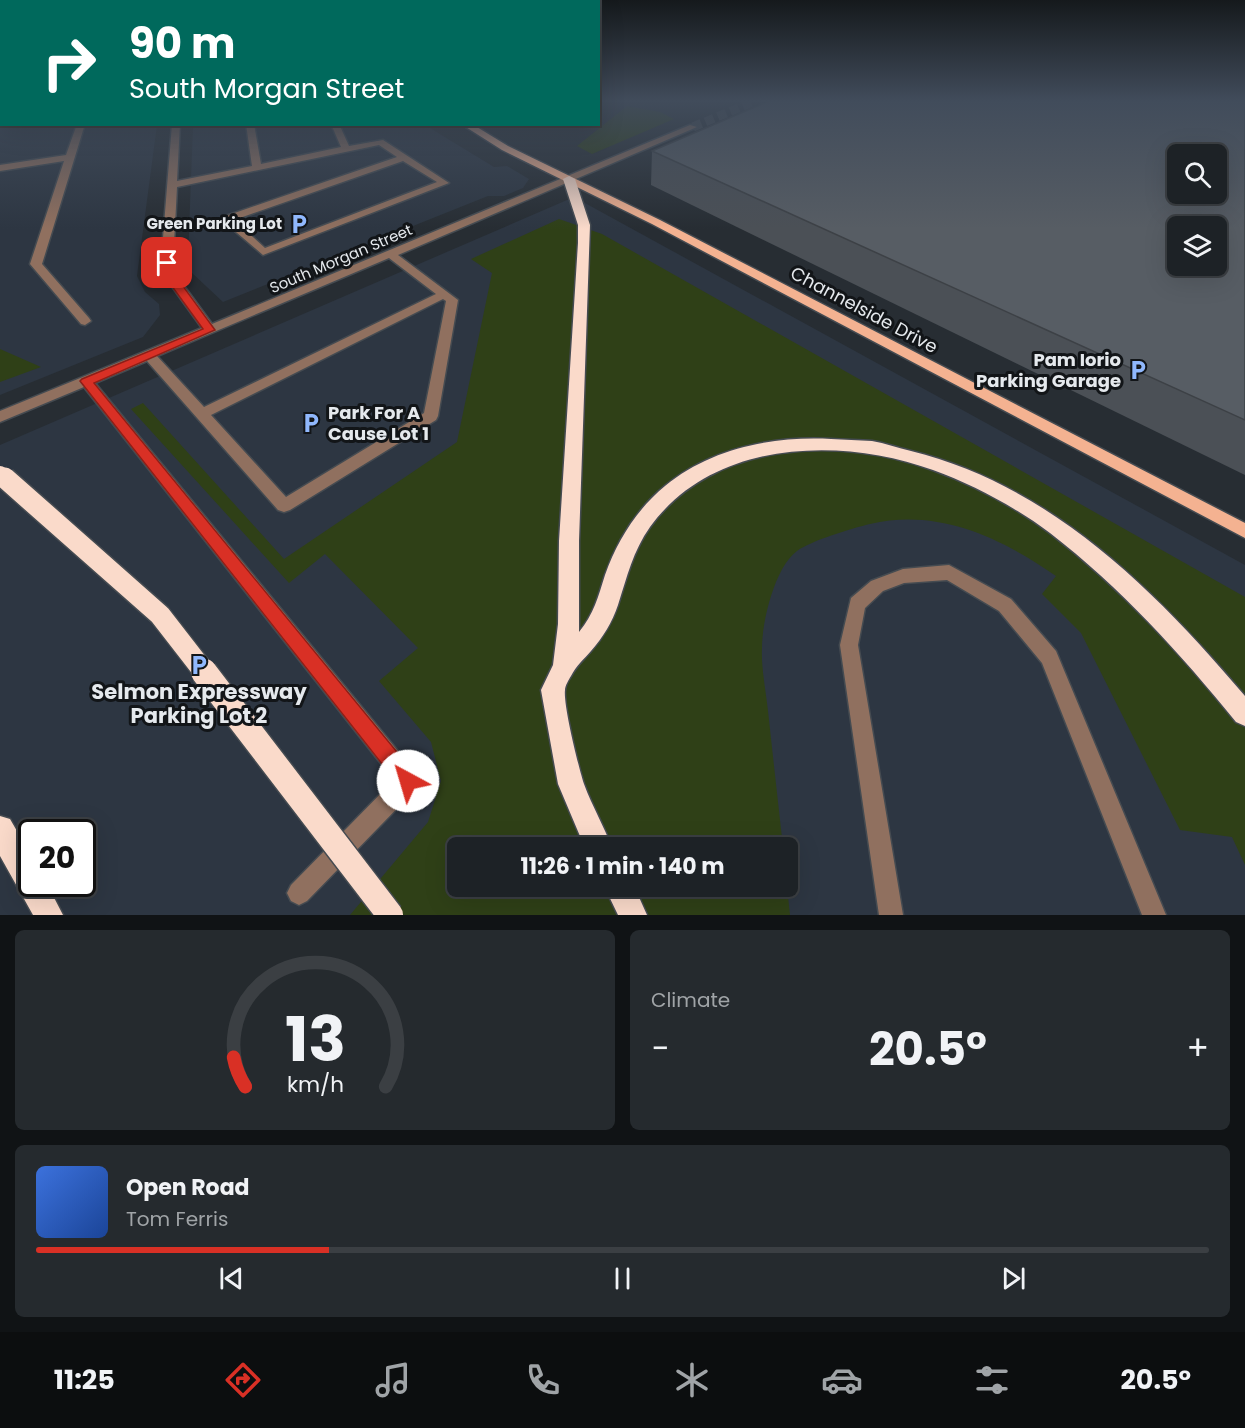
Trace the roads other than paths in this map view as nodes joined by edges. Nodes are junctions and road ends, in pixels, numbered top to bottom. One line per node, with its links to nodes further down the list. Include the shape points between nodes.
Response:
1 (74, 144): 10 (street)
2 (175, 144): 15 (street)
3 (253, 144): 12 (street)
4 (343, 144): 9 (street)
5 (373, 144): 9 (street)
6 (382, 144): 11 (street)
7 (506, 144): 14 (main road, Channelside Drive)
8 (653, 144): 14 (street, South Morgan Street)
9 (346, 150): 12 (street)
10 (70, 157): 13 (street); 18 (street, via 36,264)
11 (403, 158): 11 (street, via 444,183 263,252 227,219)
12 (257, 166): 15 (street)
13 (0, 168)
14 (569, 179): 16 (street, South Morgan Street); 25 (main road, Channelside Drive); 26 (highway, via 584,225 584,243 569,541 569,624)
15 (172, 185): 19 (street, via 167,263 172,278)
16 (390, 254): 17 (street); 19 (street, South Morgan Street)
17 (444, 294): 22 (street); 22 (street, via 452,300 431,416 284,506)
18 (85, 321)
19 (210, 330): 20 (street, South Morgan Street)
20 (149, 355): 21 (street, South Morgan Street); 22 (street)
21 (86, 381): 23 (street, South Morgan Street); 30 (street, via 408,781)
22 (202, 414)
23 (0, 417)
24 (0, 474): 33 (highway, bridge, via 160,615)
25 (1245, 531)
26 (564, 665): 27 (highway, via 602,620 616,574 639,525 675,489 720,462 762,449 798,444 855,444 951,469 1018,502 1052,525 1090,554 1168,626); 29 (highway, via 553,690 560,736 572,784)
27 (1245, 714)
28 (0, 829): 32 (highway)
29 (593, 837)
30 (299, 893)
31 (624, 897): 34 (highway)
32 (49, 915)
33 (390, 915)
34 (633, 915)
35 (891, 915): 36 (street, via 849,645 856,604 877,586 903,576 949,572 1005,605 1049,657)
36 (1154, 915)

